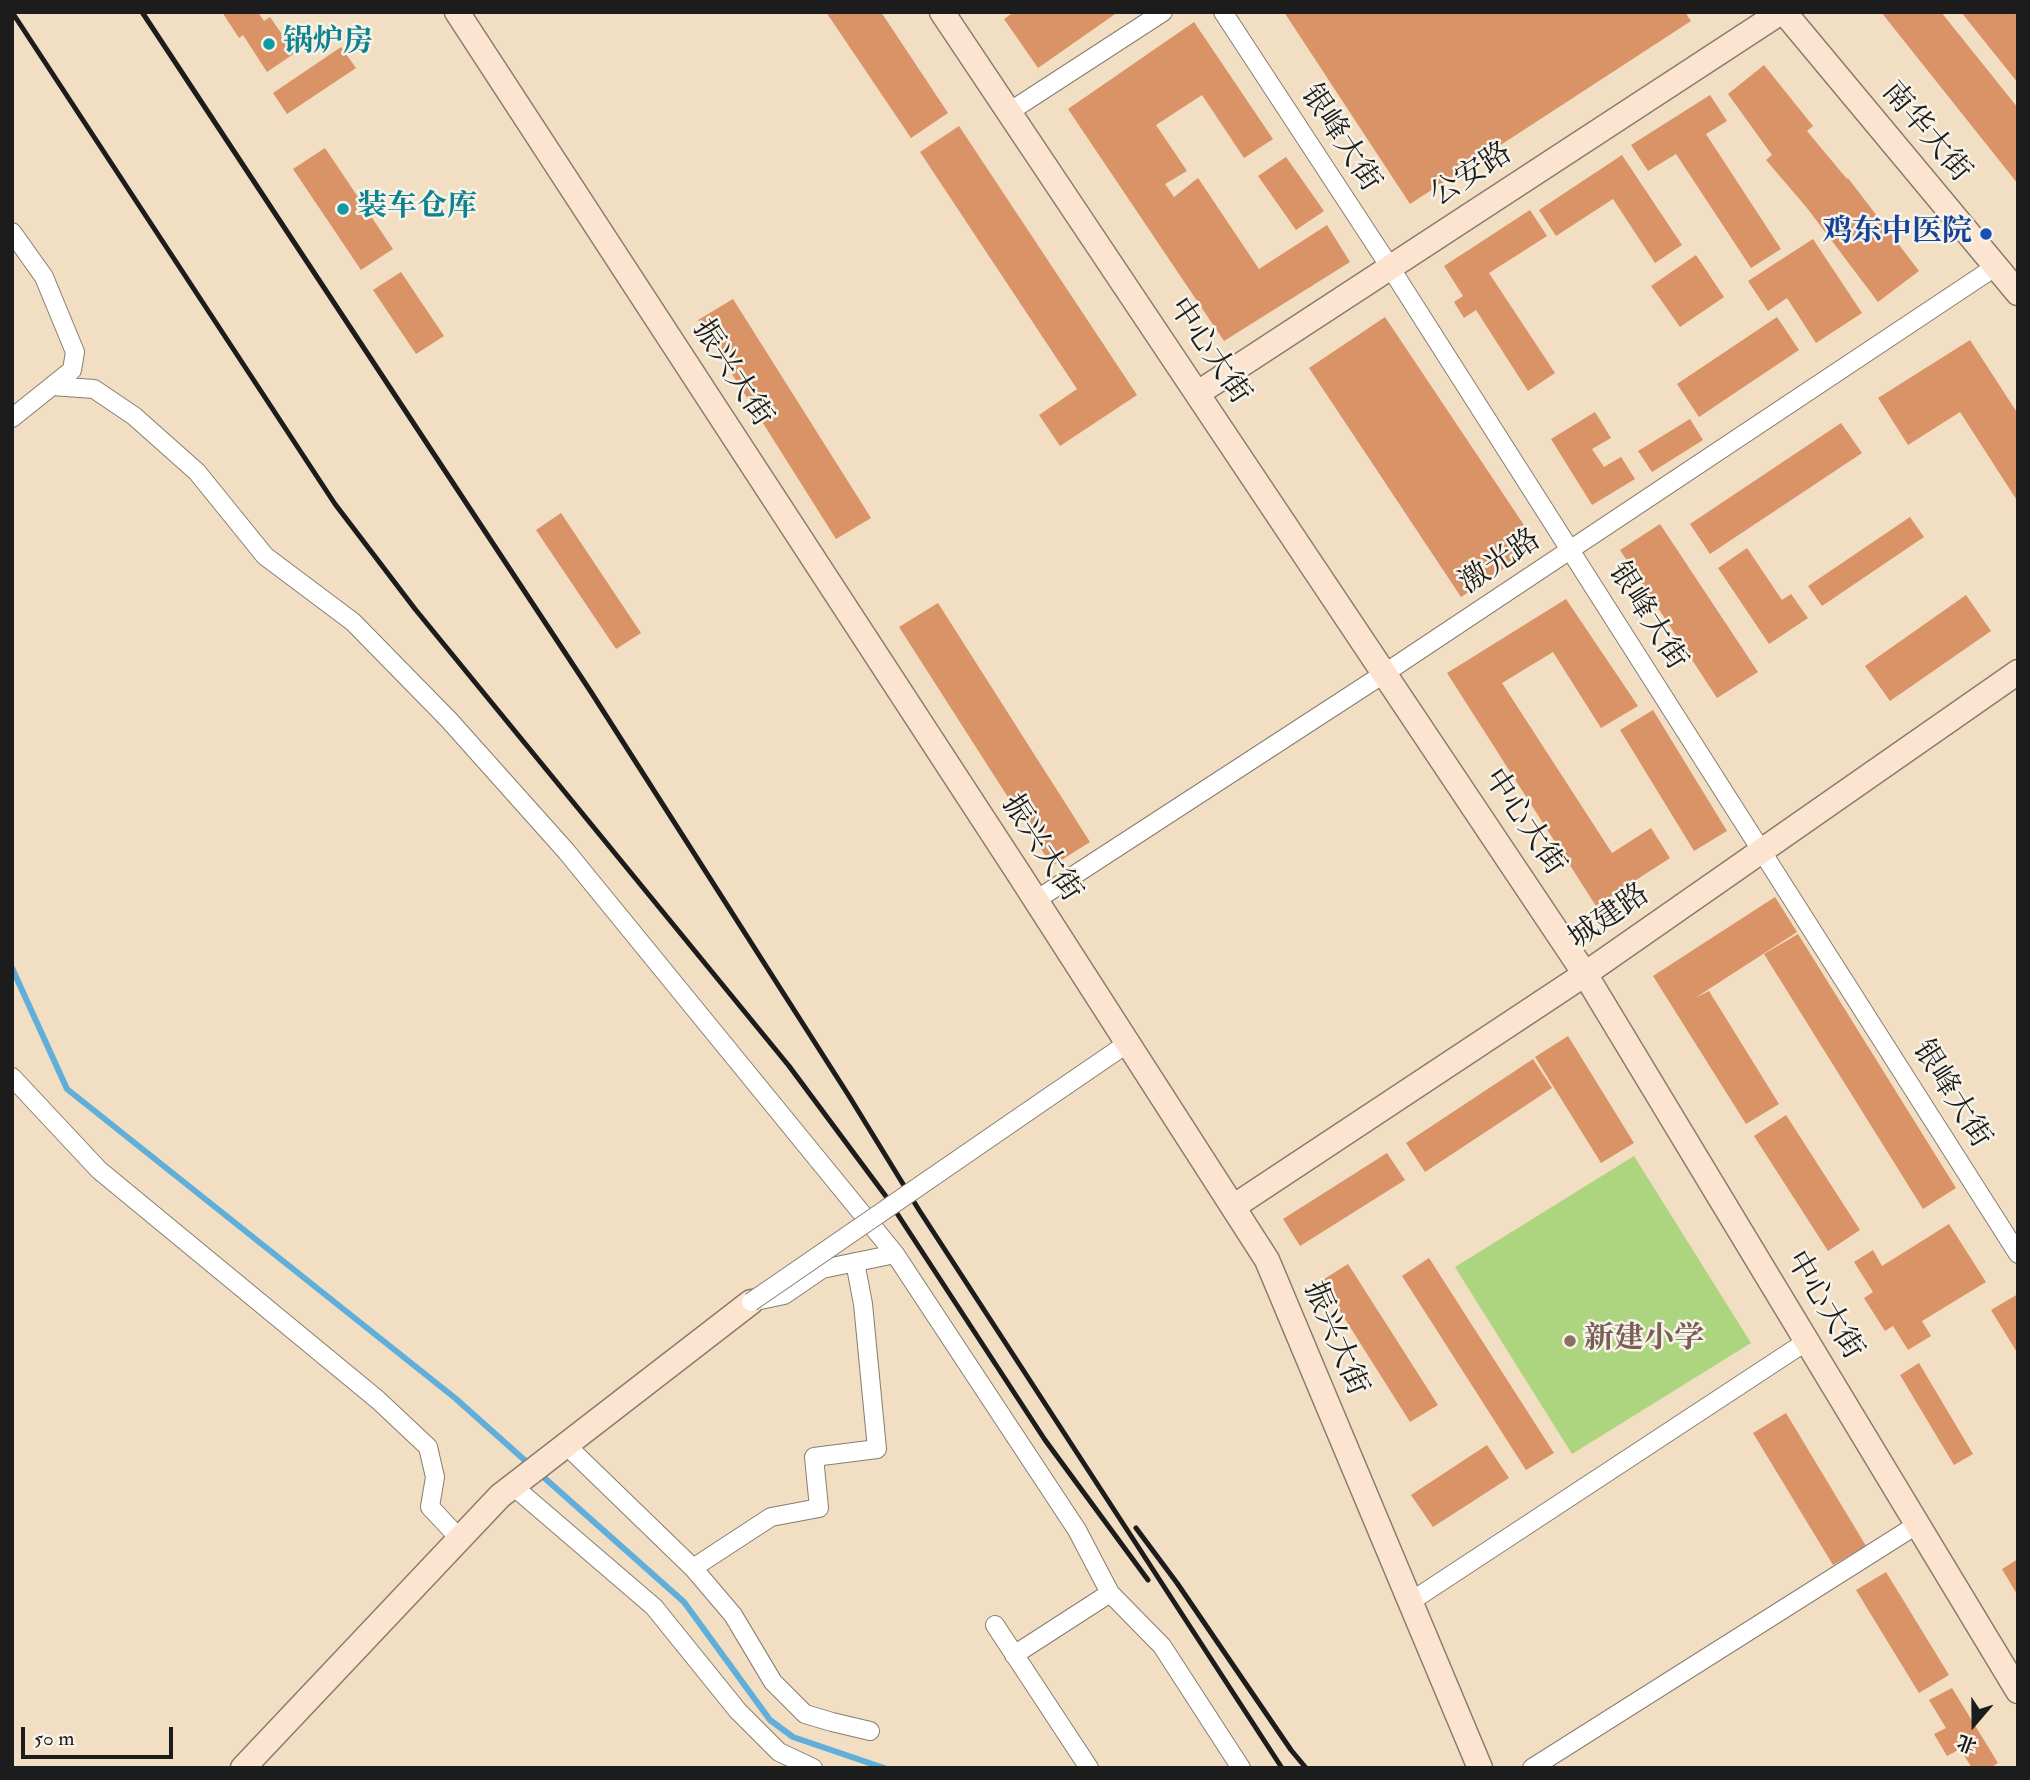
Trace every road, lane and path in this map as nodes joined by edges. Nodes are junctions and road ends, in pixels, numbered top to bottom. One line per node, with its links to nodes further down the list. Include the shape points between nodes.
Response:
1 (457, 12): 18 (street, 振兴大街)
2 (942, 12): 6 (street, 中心大街)
3 (1163, 12): 6 (street)
4 (1223, 12): 8 (street, 银峰大街)
5 (1782, 12): 8 (street, 公安路); 9 (street, 南华大街)
6 (1009, 112): 12 (street, 中心大街)
7 (12, 232): 11 (street, via 44,277 75,352 72,370)
8 (1390, 267): 12 (street, 公安路); 14 (street, 银峰大街)
9 (1994, 267): 10 (street, 南华大街); 14 (street, 激光路)
10 (2018, 293)
11 (52, 386): 13 (street); 23 (street, via 93,389 134,416 197,472 265,556 353,622 449,720 566,851)
12 (1198, 393): 16 (street, 中心大街)
13 (12, 418)
14 (1570, 550): 16 (street, 激光路); 17 (street, 银峰大街)
15 (2018, 672): 17 (street, 城建路)
16 (1385, 673): 18 (street, 激光路); 19 (street, 中心大街)
17 (1762, 851): 19 (street, 城建路); 24 (street, 银峰大街)
18 (1036, 900): 20 (street, 振兴大街)
19 (1586, 974): 22 (street, 城建路); 27 (street, 中心大街)
20 (1128, 1043): 22 (street, 振兴大街); 26 (street, bridge)
21 (12, 1077): 31 (street, via 99,1170 378,1400 428,1447 435,1478 430,1507)
22 (1233, 1207): 34 (street, 振兴大街, via 1267,1261)
23 (895, 1254): 25 (street); 33 (street, via 1077,1530)
24 (2018, 1254)
25 (855, 1262): 26 (street, via 822,1269 783,1295); 32 (street, via 877,1449 814,1457 819,1508 771,1517)
26 (751, 1302): 28 (street)
27 (1807, 1341): 30 (street, 中心大街); 34 (street)
28 (566, 1445): 29 (street); 32 (street)
29 (528, 1475): 31 (street, via 500,1496); 40 (street, via 654,1607 738,1711 779,1752)
30 (1918, 1524): 37 (street, 中心大街); 44 (street)
31 (460, 1539): 39 (street)
32 (692, 1568): 38 (street, via 733,1615 773,1682 805,1714)
33 (1110, 1593): 36 (street); 42 (street, via 1162,1646)
34 (1410, 1602): 43 (street, 振兴大街)
35 (995, 1625): 36 (street)
36 (1014, 1655): 41 (street)
37 (2018, 1691)
38 (870, 1731)
39 (243, 1768)
40 (813, 1768)
41 (1089, 1768)
42 (1241, 1768)
43 (1480, 1768)
44 (1532, 1768)

